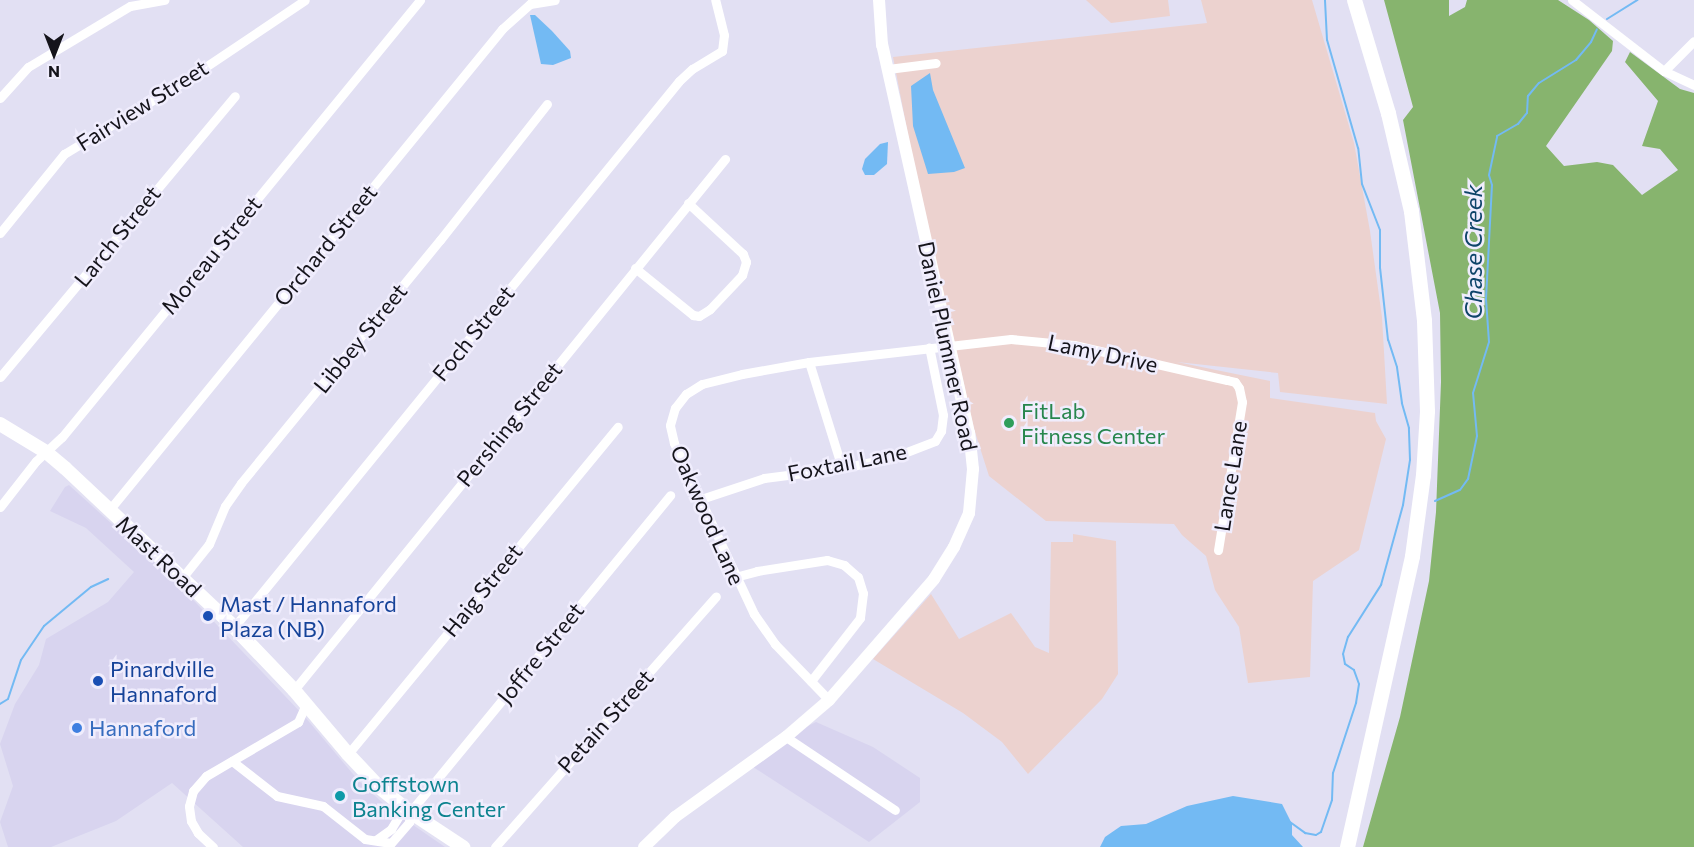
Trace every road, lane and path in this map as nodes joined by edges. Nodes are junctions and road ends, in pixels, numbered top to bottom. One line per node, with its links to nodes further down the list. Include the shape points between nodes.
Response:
1 (164, 0): 15 (street, via 130,6 28,67)
2 (304, 0): 19 (street, Fairview Street, via 186,80 64,154)
3 (420, 0): 28 (street, Moreau Street)
4 (555, 0): 33 (street, Orchard Street, via 530,4 502,29)
5 (715, 0): 38 (street, Foch Street, via 724,35 722,51 679,81)
6 (879, 0): 11 (street, Daniel Plummer Road)
7 (1354, 0): 53 (main road, via 1388,113 1411,211 1425,320 1427,411 1412,556)
8 (1572, 0): 12 (street)
9 (1694, 41): 12 (street)
10 (936, 63): 11 (street)
11 (888, 69): 21 (street, Daniel Plummer Road)
12 (1664, 71): 13 (street)
13 (1694, 85)
14 (235, 96): 24 (street, Larch Street)
15 (0, 98)
16 (547, 104): 36 (street, Libbey Street, via 241,483 225,506 209,544)
17 (725, 159): 18 (street, Pershing Street)
18 (688, 203): 20 (street, Pershing Street); 20 (street, via 743,254 746,262 742,275 699,316 687,313)
19 (0, 233)
20 (635, 268): 40 (street, Pershing Street)
21 (949, 345): 22 (street, Oakwood Lane); 25 (street, Lamy Drive, via 1020,339 1074,345 1235,382); 41 (street, Daniel Plummer Road, via 972,452 969,513 934,579)
22 (929, 347): 23 (street, Oakwood Lane); 29 (street, Foxtail Lane, via 943,415 938,437 928,445 891,458)
23 (809, 362): 29 (street); 31 (street, Oakwood Lane, via 711,381 680,400 672,417 671,434)
24 (0, 377)
25 (1242, 402): 34 (street, Lance Lane)
26 (0, 424): 28 (main road, Mast Road)
27 (618, 428): 44 (street, Haig Street)
28 (46, 452): 32 (street, Moreau Street); 33 (main road, Mast Road)
29 (842, 468): 31 (street, Foxtail Lane, via 764,478)
30 (670, 495): 47 (street, Joffre Street)
31 (701, 499): 35 (street, Oakwood Lane)
32 (0, 507)
33 (110, 509): 36 (main road, Mast Road)
34 (1218, 550)
35 (735, 577): 39 (street, Oakwood Lane, via 764,630); 39 (street, via 827,560 844,565 858,576 863,593 860,618)
36 (182, 578): 38 (main road, Mast Road)
37 (716, 596): 51 (street, Petain Street)
38 (234, 627): 40 (main road, Mast Road)
39 (811, 681): 41 (street, Oakwood Lane)
40 (294, 690): 42 (main road, Mast Road)
41 (829, 700): 43 (street, Daniel Plummer Road)
42 (306, 704): 44 (main road, Mast Road); 45 (street, via 298,722)
43 (786, 737): 46 (street); 52 (street, Daniel Plummer Road, via 675,817)
44 (348, 754): 47 (main road, Mast Road)
45 (232, 761): 48 (street, via 277,796 323,806 365,838); 49 (street, via 199,783 189,806 194,827)
46 (895, 810)
47 (410, 812): 48 (street, via 400,814 391,829); 48 (street, via 409,822 391,843); 50 (main road, Mast Road)
48 (376, 840)
49 (213, 847)
50 (463, 847)
51 (495, 847)
52 (644, 847)
53 (1347, 847)

